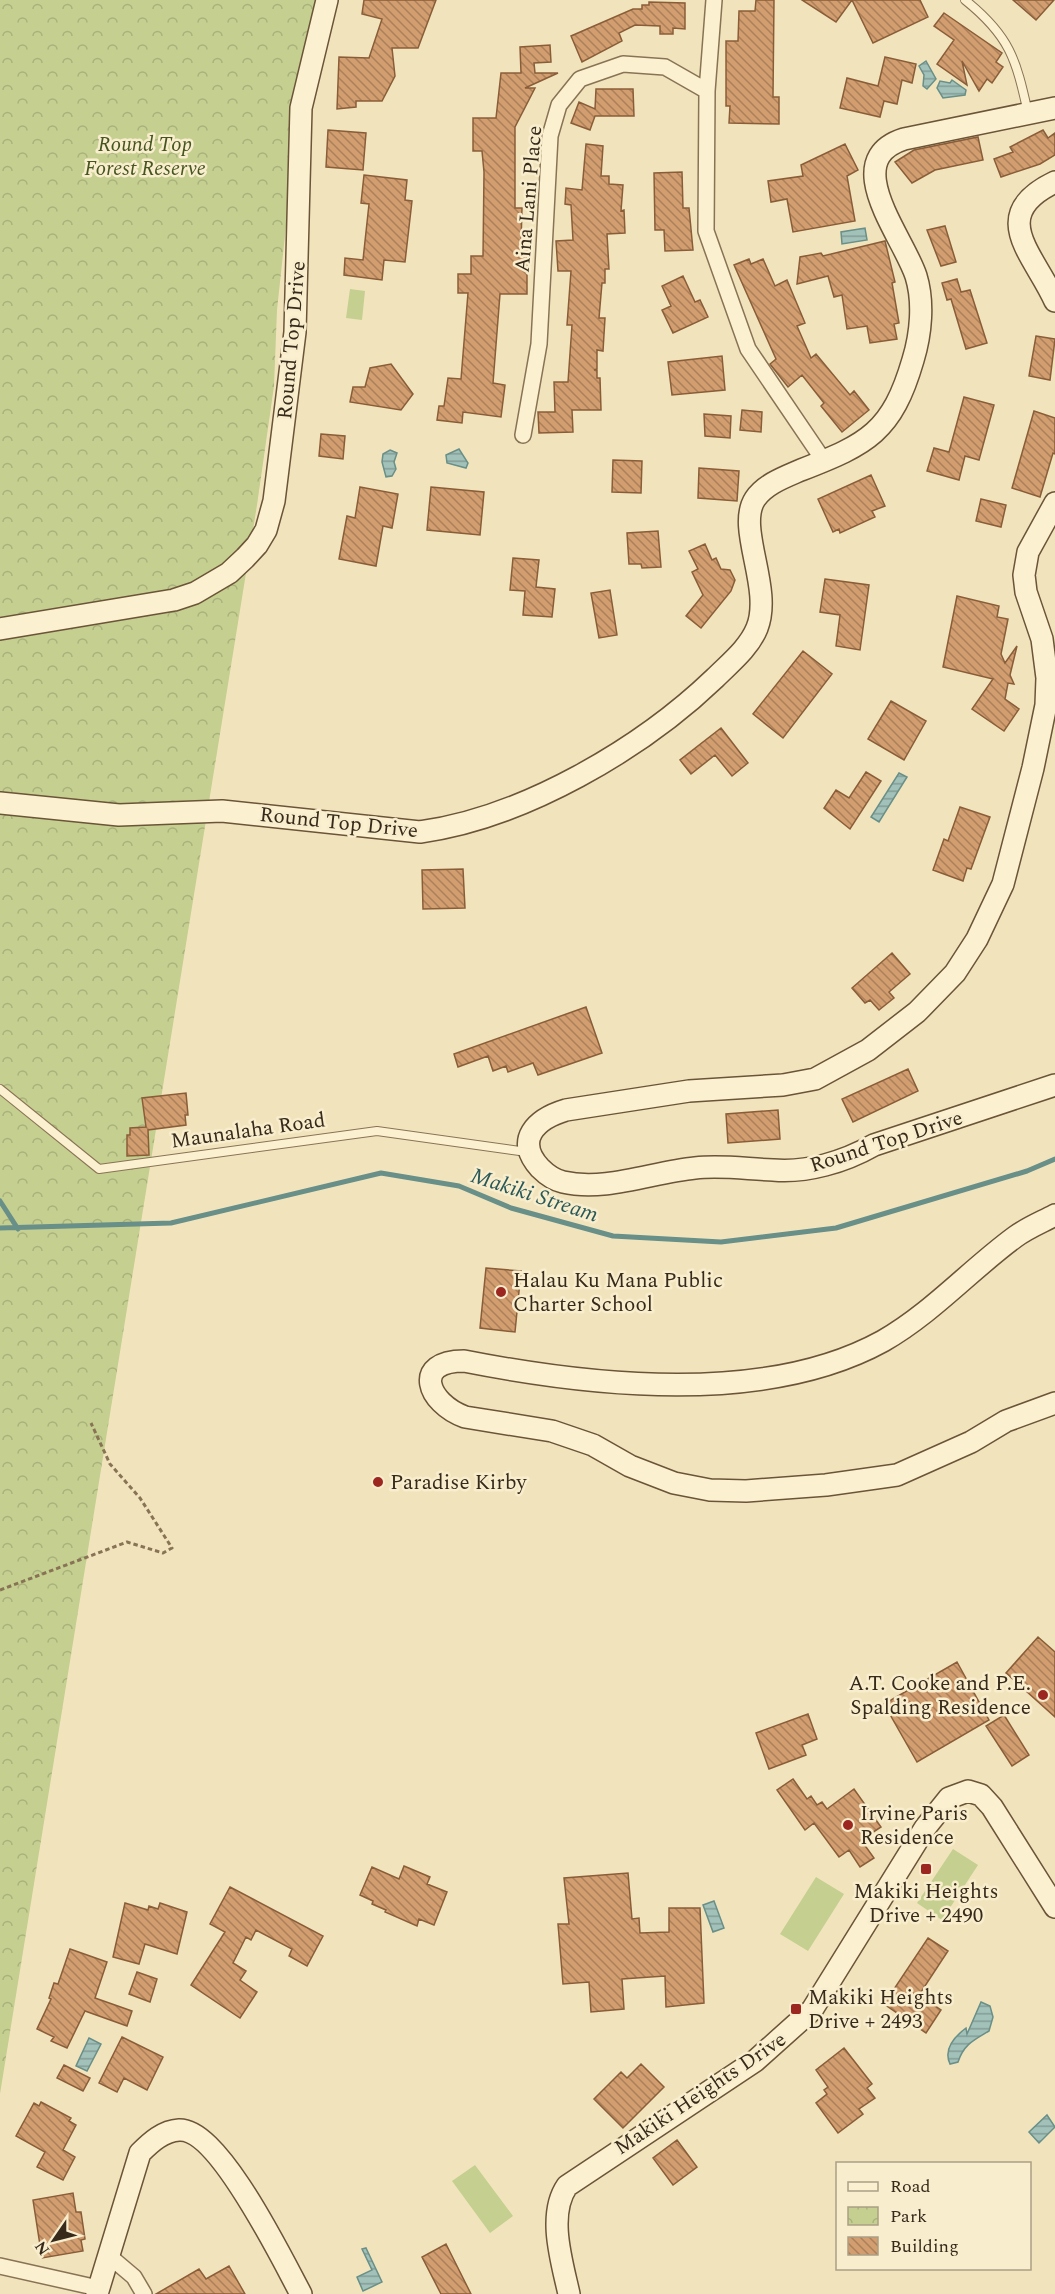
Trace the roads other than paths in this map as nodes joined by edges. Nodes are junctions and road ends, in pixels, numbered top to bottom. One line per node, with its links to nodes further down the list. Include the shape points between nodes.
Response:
1 (327, 0): 12 (street, Round Top Drive, via 301,108 295,332 274,501 266,530 257,545 228,573 195,593 174,600)
2 (714, 0): 4 (street)
3 (964, 0): 6 (lane, via 1002,35 1018,71)
4 (707, 91): 9 (street, Aina Lani Place, via 665,67 623,64 580,78 559,105 550,136 539,344); 10 (street, via 706,231 748,349)
5 (1055, 108): 6 (street, Round Top Drive)
6 (1029, 115): 10 (street, Round Top Drive, via 892,142 876,157 876,189 916,277 921,309 919,342 907,381 888,421 850,449)
7 (1055, 182): 8 (street, via 1025,201 1017,219 1022,242)
8 (1055, 301)
9 (522, 435)
10 (824, 461): 13 (street, Round Top Drive, via 768,486 755,498 749,511 761,609 757,628 745,648 655,728 594,768 489,816 452,828 420,832 222,811 119,815)
11 (1055, 502): 16 (street, via 1028,552 1024,575 1042,639 1047,678 1046,705 1033,768 1003,884 956,973 916,1012 868,1050 815,1079 689,1091 566,1110 536,1126 529,1137)
12 (0, 629)
13 (0, 803)
14 (1055, 1085): 16 (street, Round Top Drive, via 874,1145 859,1154 796,1170 695,1168 587,1185 547,1176)
15 (0, 1089): 16 (lane, Maunalaha Road, via 99,1169 377,1131)
16 (529, 1152)
17 (1055, 1215): 18 (street, via 1017,1236 914,1321 882,1341 811,1368 749,1380 653,1384 556,1377 450,1361 436,1367 430,1390 452,1412 552,1431 593,1445 630,1466 674,1483 710,1490 747,1491 897,1475 963,1446 1006,1421)
18 (1055, 1403)
19 (1055, 1908): 25 (street, Makiki Heights Drive, via 981,1795 968,1791 949,1798 925,1828 812,2010 794,2029 747,2067 567,2186 559,2202 558,2219)
20 (108, 2255): 22 (street); 23 (street, via 134,2277); 24 (street, via 140,2153 155,2139 181,2130 195,2134 225,2166 253,2205)
21 (0, 2266): 22 (street)
22 (98, 2291)
23 (144, 2294)
24 (301, 2294)
25 (569, 2294)

